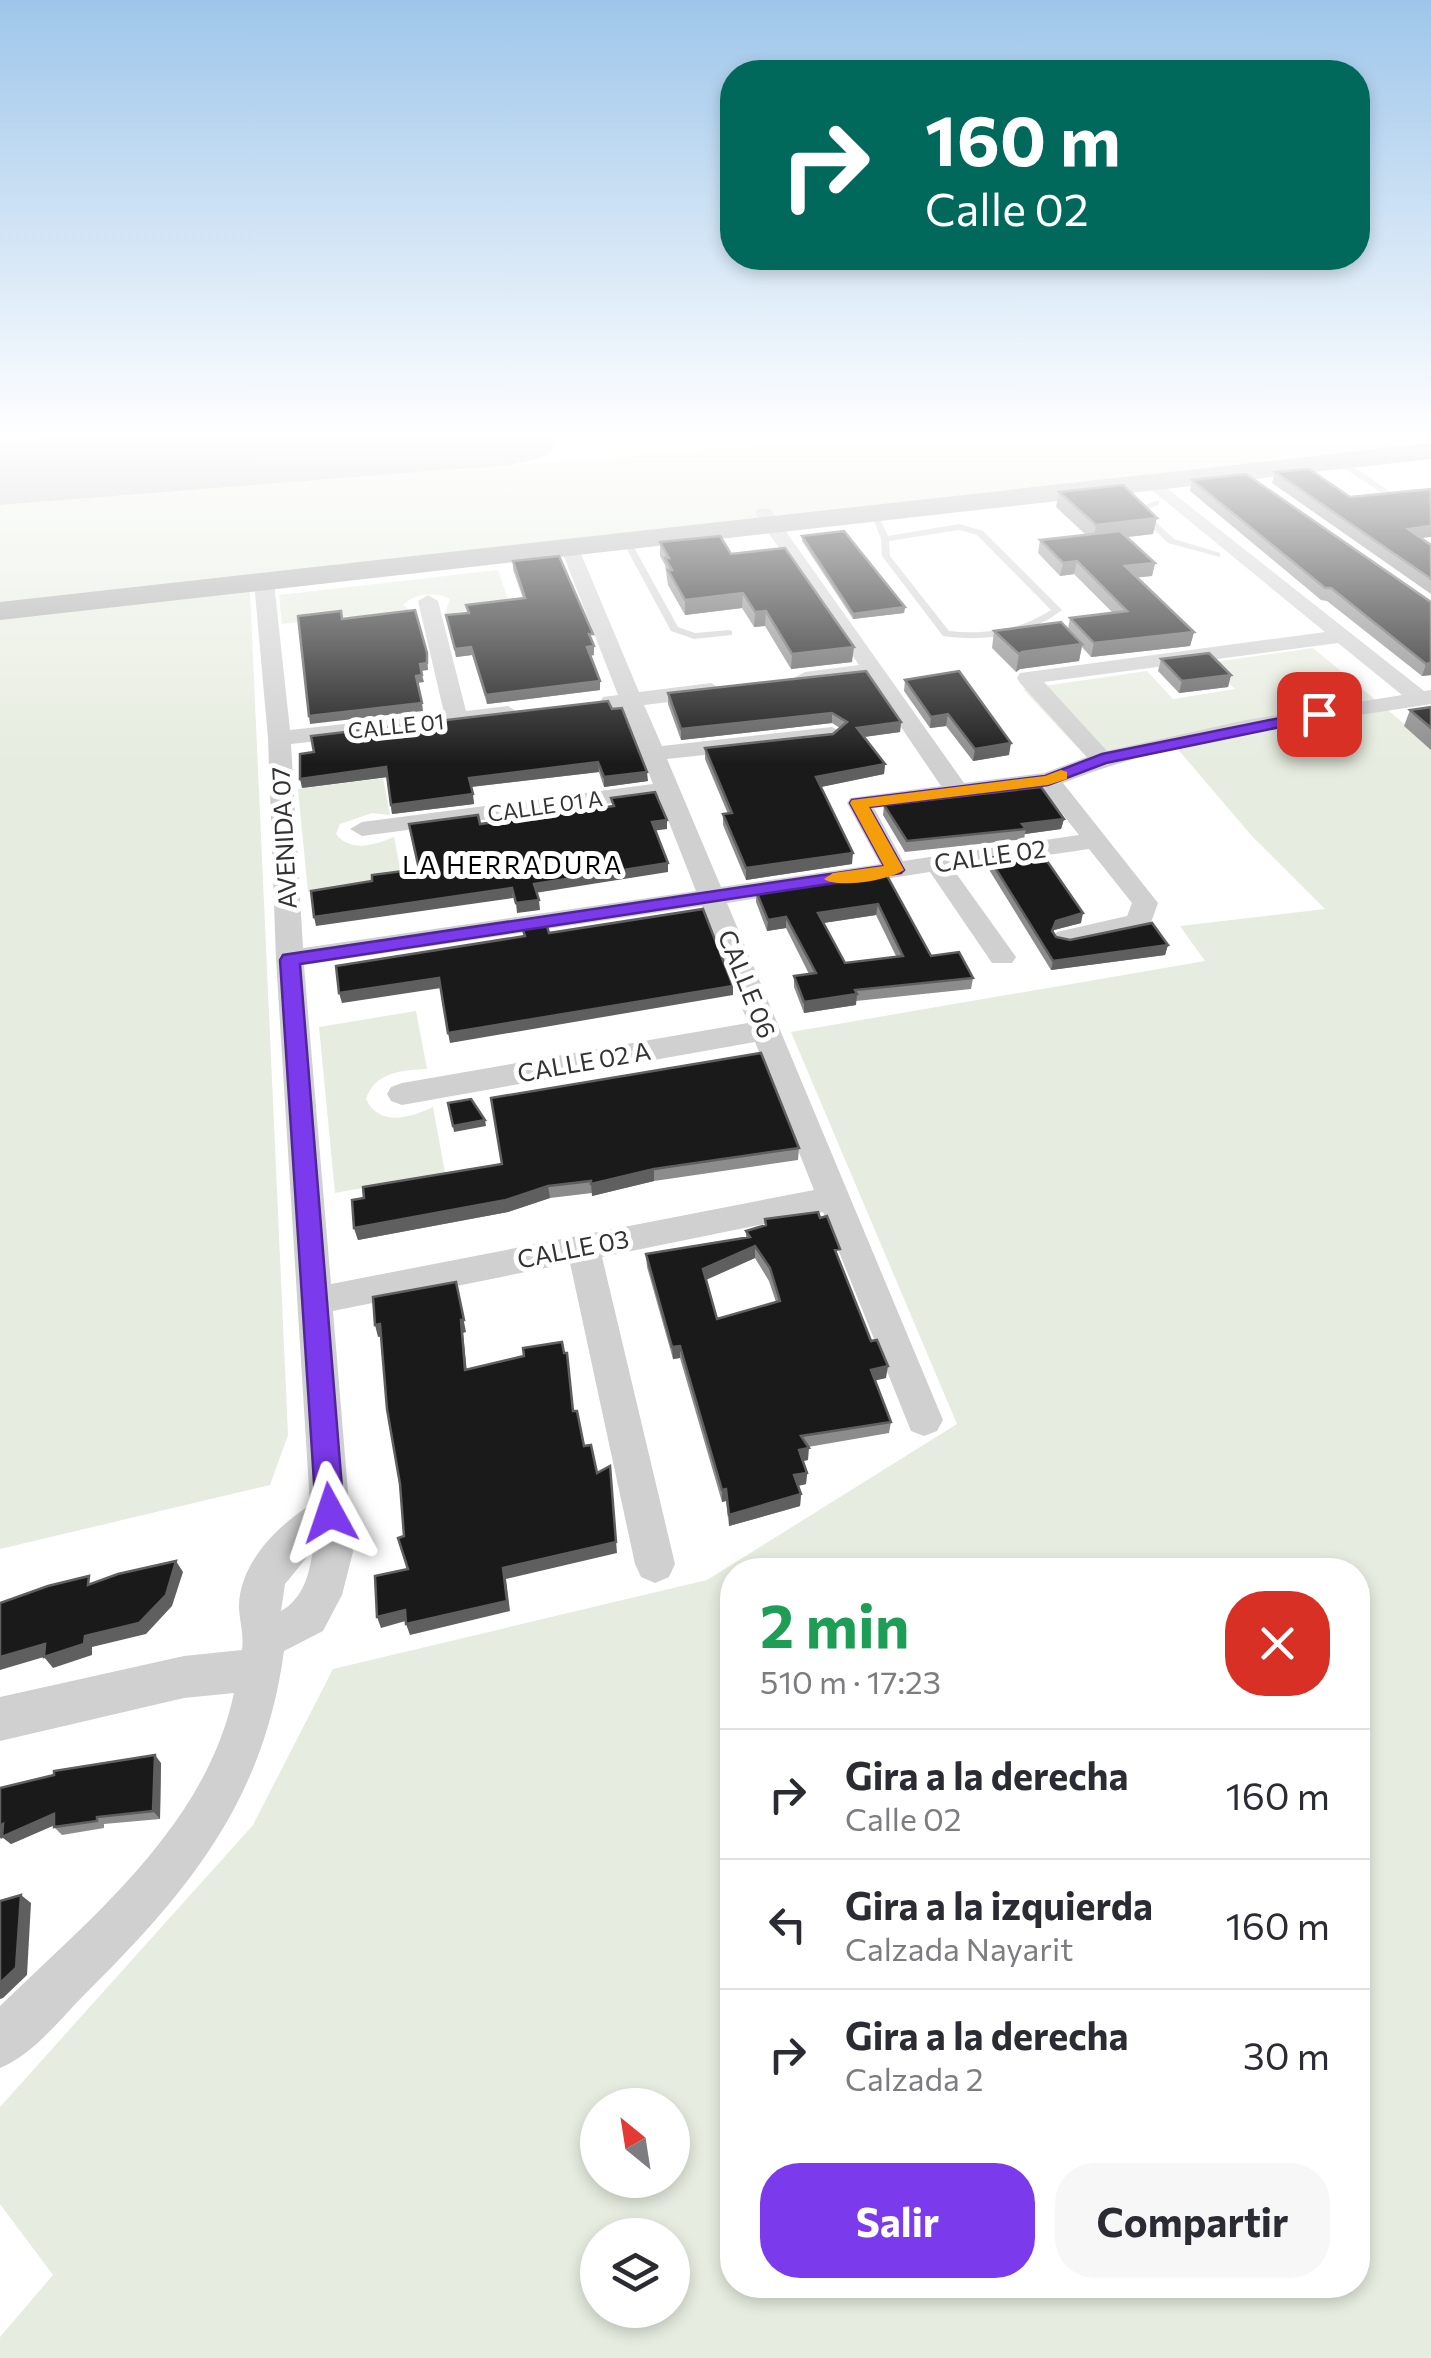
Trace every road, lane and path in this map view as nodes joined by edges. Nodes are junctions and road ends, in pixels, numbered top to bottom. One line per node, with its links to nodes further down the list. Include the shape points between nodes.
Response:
1 (519, 544): 13 (main road)
2 (610, 544): 11 (main road)
3 (628, 544): 16 (lane, via 674,628 694,636)
4 (786, 544): 19 (street)
5 (884, 544): 6 (lane, via 946,634 1033,628 1057,610)
6 (991, 544)
7 (1200, 544): 10 (lane)
8 (1213, 544): 10 (street)
9 (1218, 544): 10 (street)
10 (1220, 546): 17 (street); 18 (street)
11 (570, 549): 12 (main road); 23 (street, CALLE 06)
12 (264, 582): 15 (main road); 29 (street, AVENIDA 07)
13 (0, 596)
14 (428, 601): 27 (street)
15 (0, 612)
16 (729, 634)
17 (1343, 636): 18 (street); 22 (street)
18 (1318, 640): 24 (street); 31 (street, via 1028,678)
19 (870, 670): 20 (street); 34 (street)
20 (790, 680)
21 (731, 687): 23 (street)
22 (1426, 698): 24 (street)
23 (632, 700): 25 (street); 30 (street, CALLE 06)
24 (1392, 702): 31 (street)
25 (593, 704)
26 (535, 710): 27 (street, CALLE 01)
27 (457, 719): 29 (street, CALLE 01)
28 (832, 734): 30 (street)
29 (279, 738): 42 (street, AVENIDA 07)
30 (654, 754): 33 (street, CALLE 06)
31 (1102, 759): 32 (street)
32 (1048, 780): 34 (street); 36 (street)
33 (668, 789): 35 (street, CALLE 01 A); 39 (street, CALLE 06)
34 (957, 791): 38 (street, via 858,803)
35 (362, 830)
36 (1097, 840): 37 (street, CALLE 02); 40 (street, via 1146,904 1139,922)
37 (936, 864): 38 (street, CALLE 02); 41 (street)
38 (895, 870): 39 (street, CALLE 02)
39 (712, 897): 42 (street, CALLE 02); 43 (street, CALLE 06)
40 (1067, 938)
41 (1002, 957)
42 (290, 960): 47 (street, AVENIDA 07)
43 (766, 1030): 44 (street, CALLE 02 A); 45 (street, CALLE 06)
44 (402, 1094)
45 (834, 1198): 46 (street, CALLE 03); 48 (street, CALLE 06)
46 (583, 1248): 47 (street, CALLE 03); 49 (street)
47 (313, 1301): 50 (street, AVENIDA 07, via 330,1513 338,1531 329,1572 307,1618)
48 (924, 1420)
49 (655, 1564)
50 (263, 1654): 51 (street); 52 (street, via 253,1716 222,1792 170,1866)
51 (0, 1719)
52 (0, 2042)

